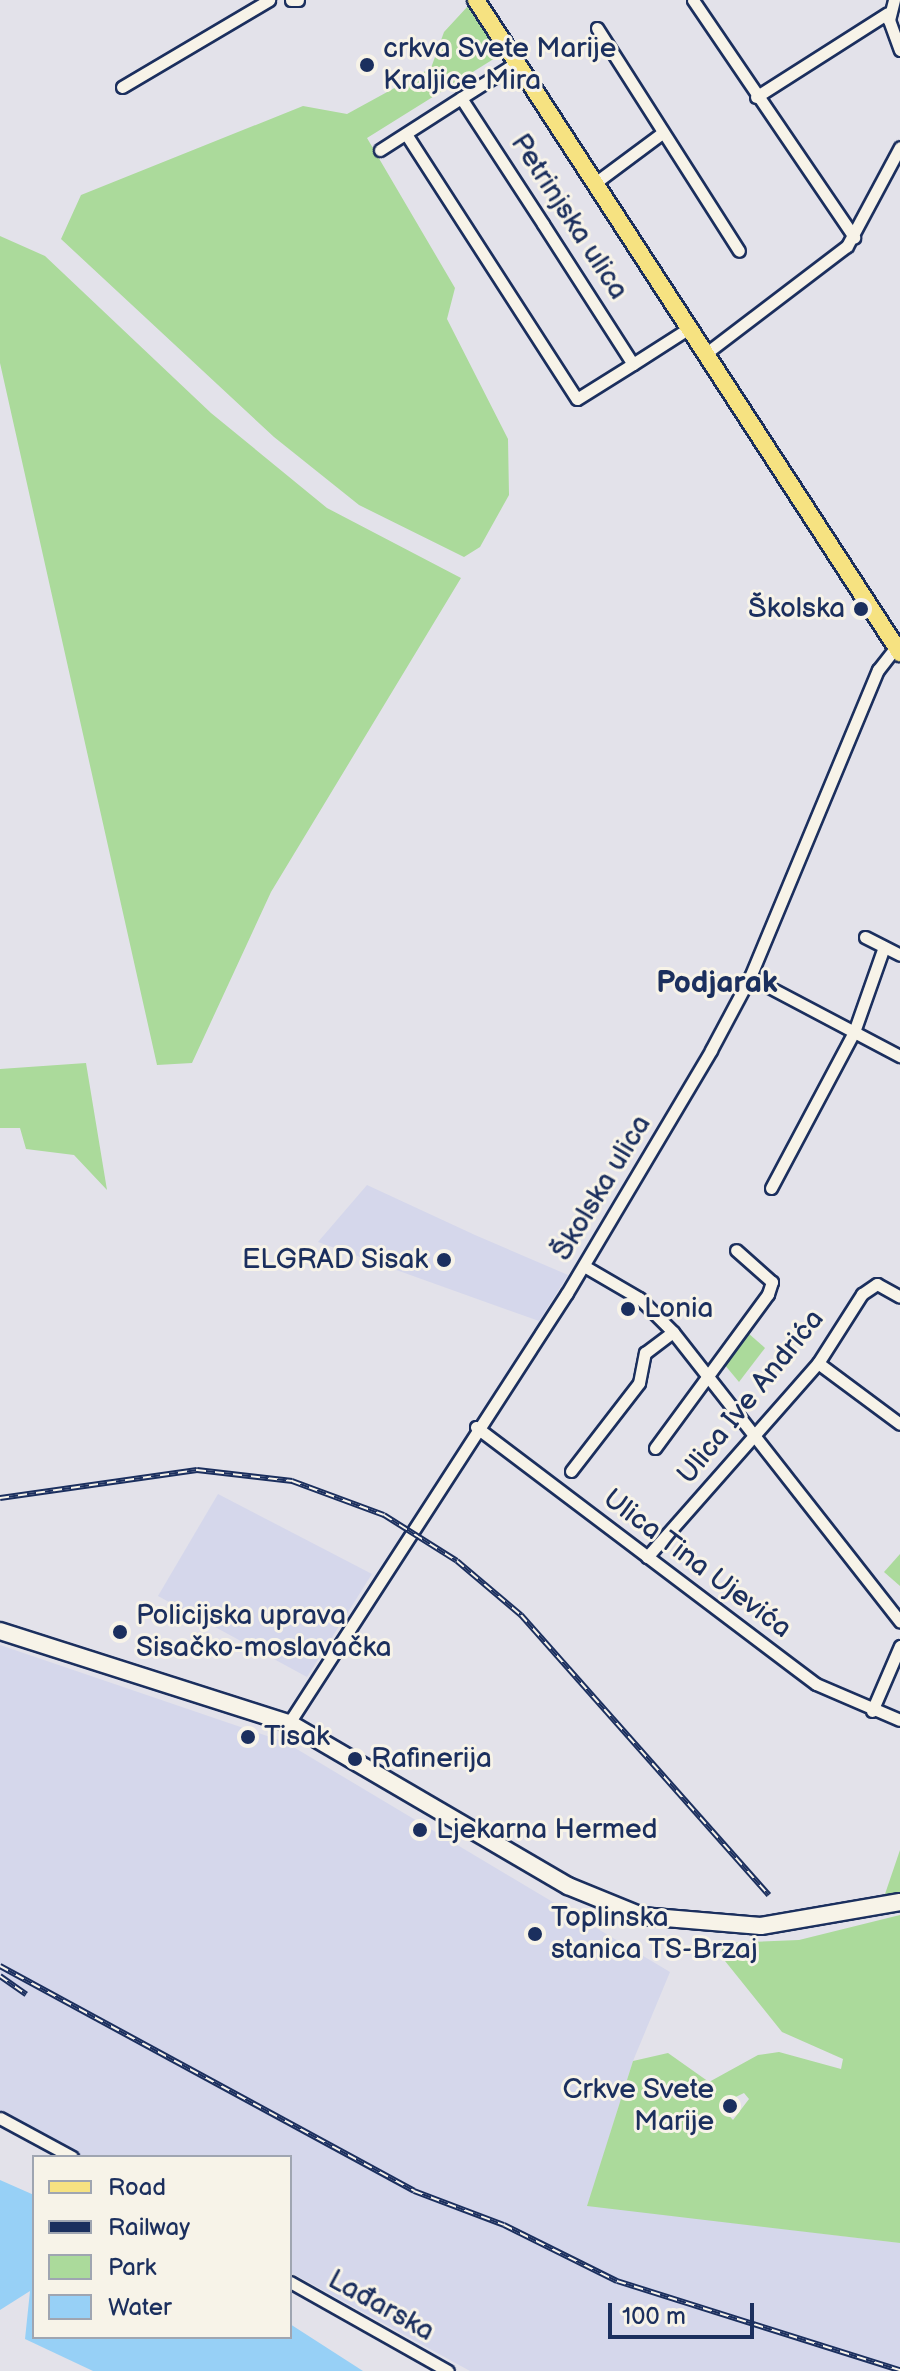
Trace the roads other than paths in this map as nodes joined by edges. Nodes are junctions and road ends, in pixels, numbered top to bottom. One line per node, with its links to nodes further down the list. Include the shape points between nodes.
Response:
1 (269, 0): 11 (street)
2 (291, 0): 3 (street)
3 (298, 0)
4 (476, 0): 10 (main road, Petrinjska ulica)
5 (693, 0): 12 (street)
6 (894, 0): 7 (street)
7 (888, 13): 9 (street); 12 (street)
8 (597, 28): 14 (street)
9 (900, 50)
10 (516, 63): 13 (street); 18 (main road, Petrinjska ulica)
11 (122, 87)
12 (756, 97): 19 (street)
13 (461, 98): 15 (street); 23 (street, Petrinjska ulica)
14 (662, 133): 18 (street, Petrinjska ulica); 20 (street)
15 (406, 134): 17 (street); 23 (street, via 577,399)
16 (900, 147): 19 (street)
17 (380, 150)
18 (595, 183): 21 (main road, Petrinjska ulica)
19 (854, 237): 22 (street)
20 (739, 251)
21 (689, 328): 22 (main road, Petrinjska ulica); 23 (street)
22 (705, 354): 24 (main road, Petrinjska ulica)
23 (633, 364)
24 (898, 650): 28 (street, Školska ulica, via 878,670)
25 (865, 937): 26 (street)
26 (884, 947): 27 (street); 29 (street)
27 (900, 955)
28 (750, 977): 29 (street); 33 (street, Školska ulica)
29 (854, 1032): 30 (street); 31 (street)
30 (900, 1056)
31 (771, 1188)
32 (736, 1250): 37 (street, via 772,1282)
33 (584, 1266): 35 (street, via 639,1298); 39 (street, Školska ulica)
34 (898, 1295): 36 (street, Ulica Ive Andrića, via 877,1284 862,1294)
35 (673, 1332): 37 (street); 42 (street, via 645,1353 639,1383)
36 (818, 1363): 38 (street); 40 (street, Ulica Ive Andrića)
37 (709, 1376): 40 (street); 41 (street)
38 (900, 1424)
39 (476, 1427): 43 (street, Ulica Tina Ujevića); 49 (street, Školska ulica)
40 (754, 1435): 43 (street, Ulica Ive Andrića); 44 (street)
41 (655, 1448)
42 (571, 1471)
43 (647, 1557): 47 (street, Ulica Tina Ujevića, via 816,1684)
44 (900, 1622)
45 (0, 1631): 49 (main road)
46 (900, 1646): 47 (street)
47 (872, 1711): 48 (street, Ulica Tina Ujevića)
48 (900, 1720)
49 (289, 1723): 50 (main road, via 568,1886 642,1916 761,1926)
50 (900, 1902)
51 (0, 2118): 52 (street)
52 (68, 2155)
53 (292, 2283): 54 (street, Lađarska)
54 (448, 2371)

